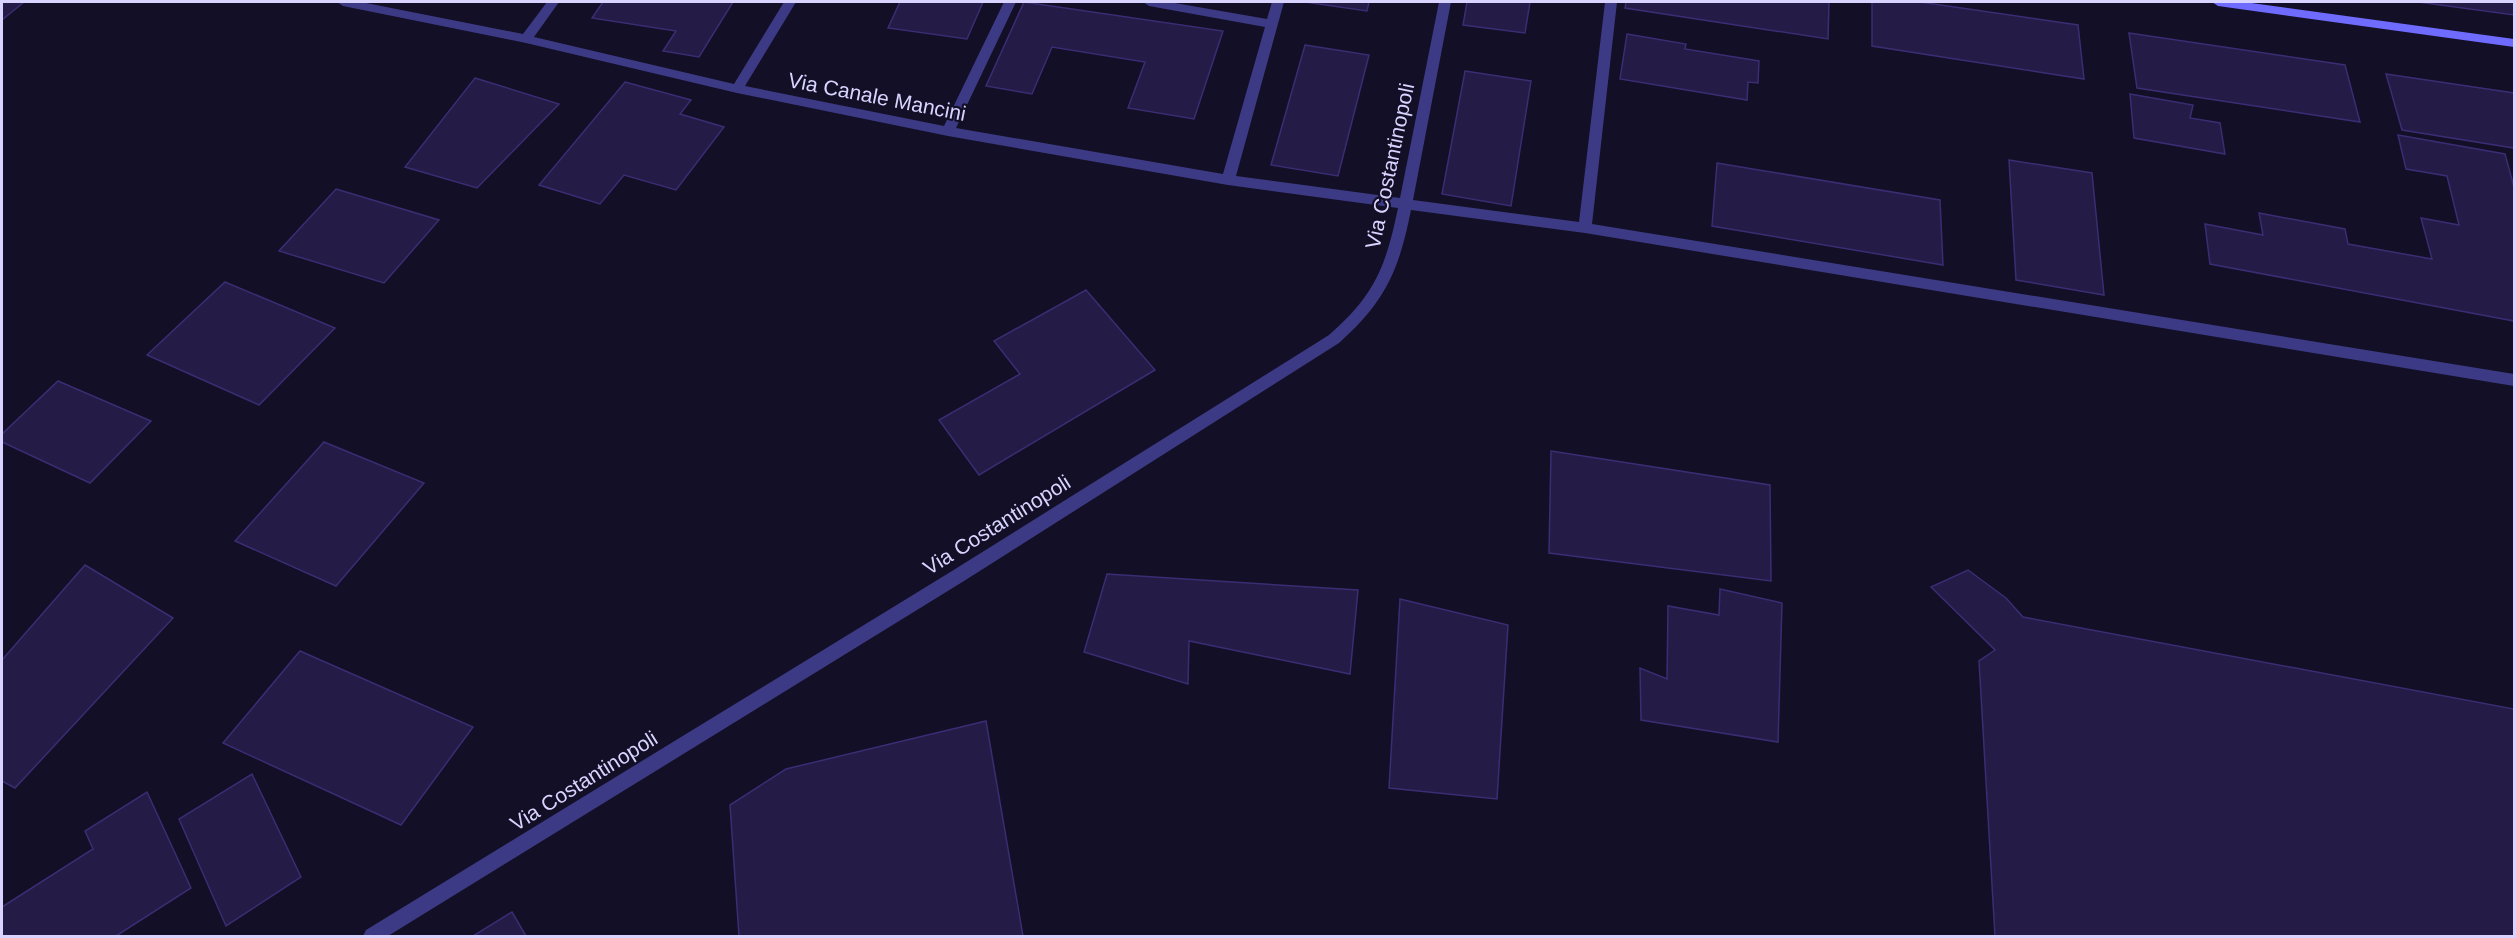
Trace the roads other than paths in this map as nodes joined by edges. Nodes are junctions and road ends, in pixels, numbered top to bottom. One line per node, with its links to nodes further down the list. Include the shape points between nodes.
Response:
1 (343, 2): 11 (street, Via Canale Mancini)
2 (553, 2): 11 (street)
3 (790, 2): 13 (street)
4 (1010, 2): 14 (street)
5 (1149, 2): 10 (street)
6 (1278, 2): 10 (street)
7 (1444, 2): 16 (street, Via Costantinopoli)
8 (1611, 2): 17 (street)
9 (2218, 2): 12 (main road)
10 (1271, 24): 15 (street)
11 (526, 39): 13 (street, Via Canale Mancini)
12 (2514, 43)
13 (737, 89): 14 (street, Via Canale Mancini)
14 (948, 132): 15 (street, Via Canale Mancini)
15 (1228, 180): 16 (street, Via Canale Mancini)
16 (1407, 204): 17 (street, Via Canale Mancini); 19 (street, Via Costantinopoli, via 1384,283 1360,317 1334,339 958,576)
17 (1585, 228): 18 (street, Via Canale Mancini)
18 (2514, 380)
19 (372, 936)

